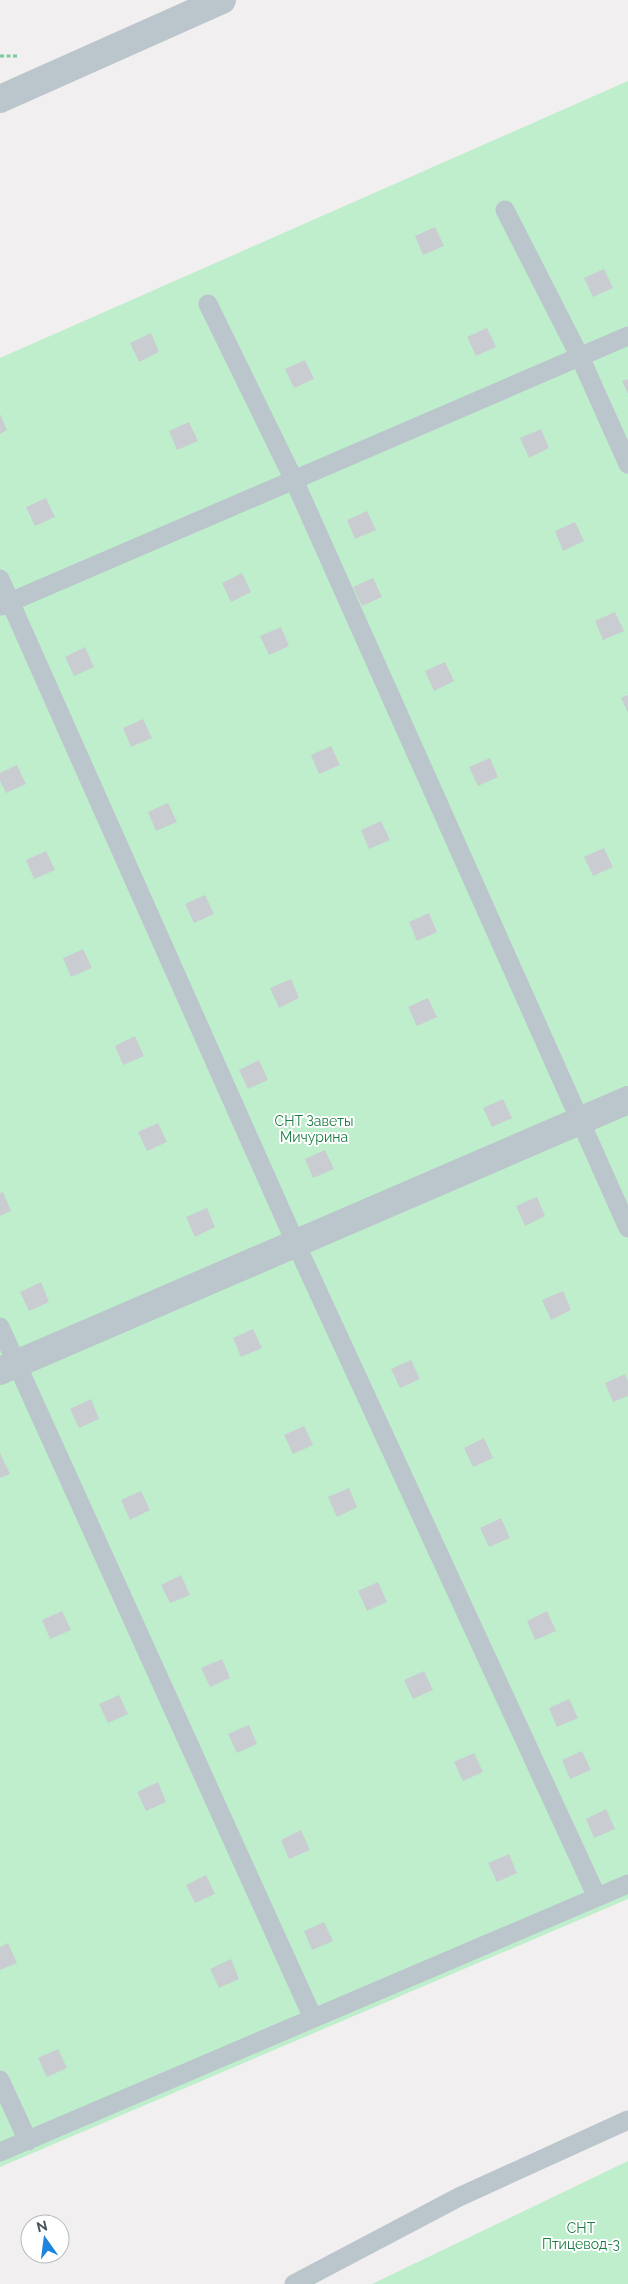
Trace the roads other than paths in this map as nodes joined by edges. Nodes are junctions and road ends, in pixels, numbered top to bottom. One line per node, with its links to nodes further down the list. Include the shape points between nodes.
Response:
1 (222, 0): 2 (street)
2 (0, 99)
3 (505, 210): 6 (lane)
4 (208, 304): 8 (lane)
5 (628, 336): 6 (lane)
6 (580, 357): 7 (lane); 8 (lane)
7 (628, 464)
8 (294, 480): 10 (lane); 12 (lane)
9 (0, 579): 10 (lane)
10 (6, 604): 14 (lane)
11 (628, 1100): 12 (street)
12 (579, 1121): 13 (lane); 14 (street)
13 (628, 1228)
14 (296, 1244): 16 (street); 18 (lane)
15 (0, 1326): 16 (lane)
16 (8, 1367): 19 (lane)
17 (628, 1884): 18 (lane)
18 (597, 1897): 19 (lane)
19 (313, 2018): 22 (lane)
20 (0, 2080): 22 (lane)
21 (628, 2120): 24 (lane, via 459,2197)
22 (28, 2141): 23 (lane)
23 (0, 2152)
24 (294, 2284)

